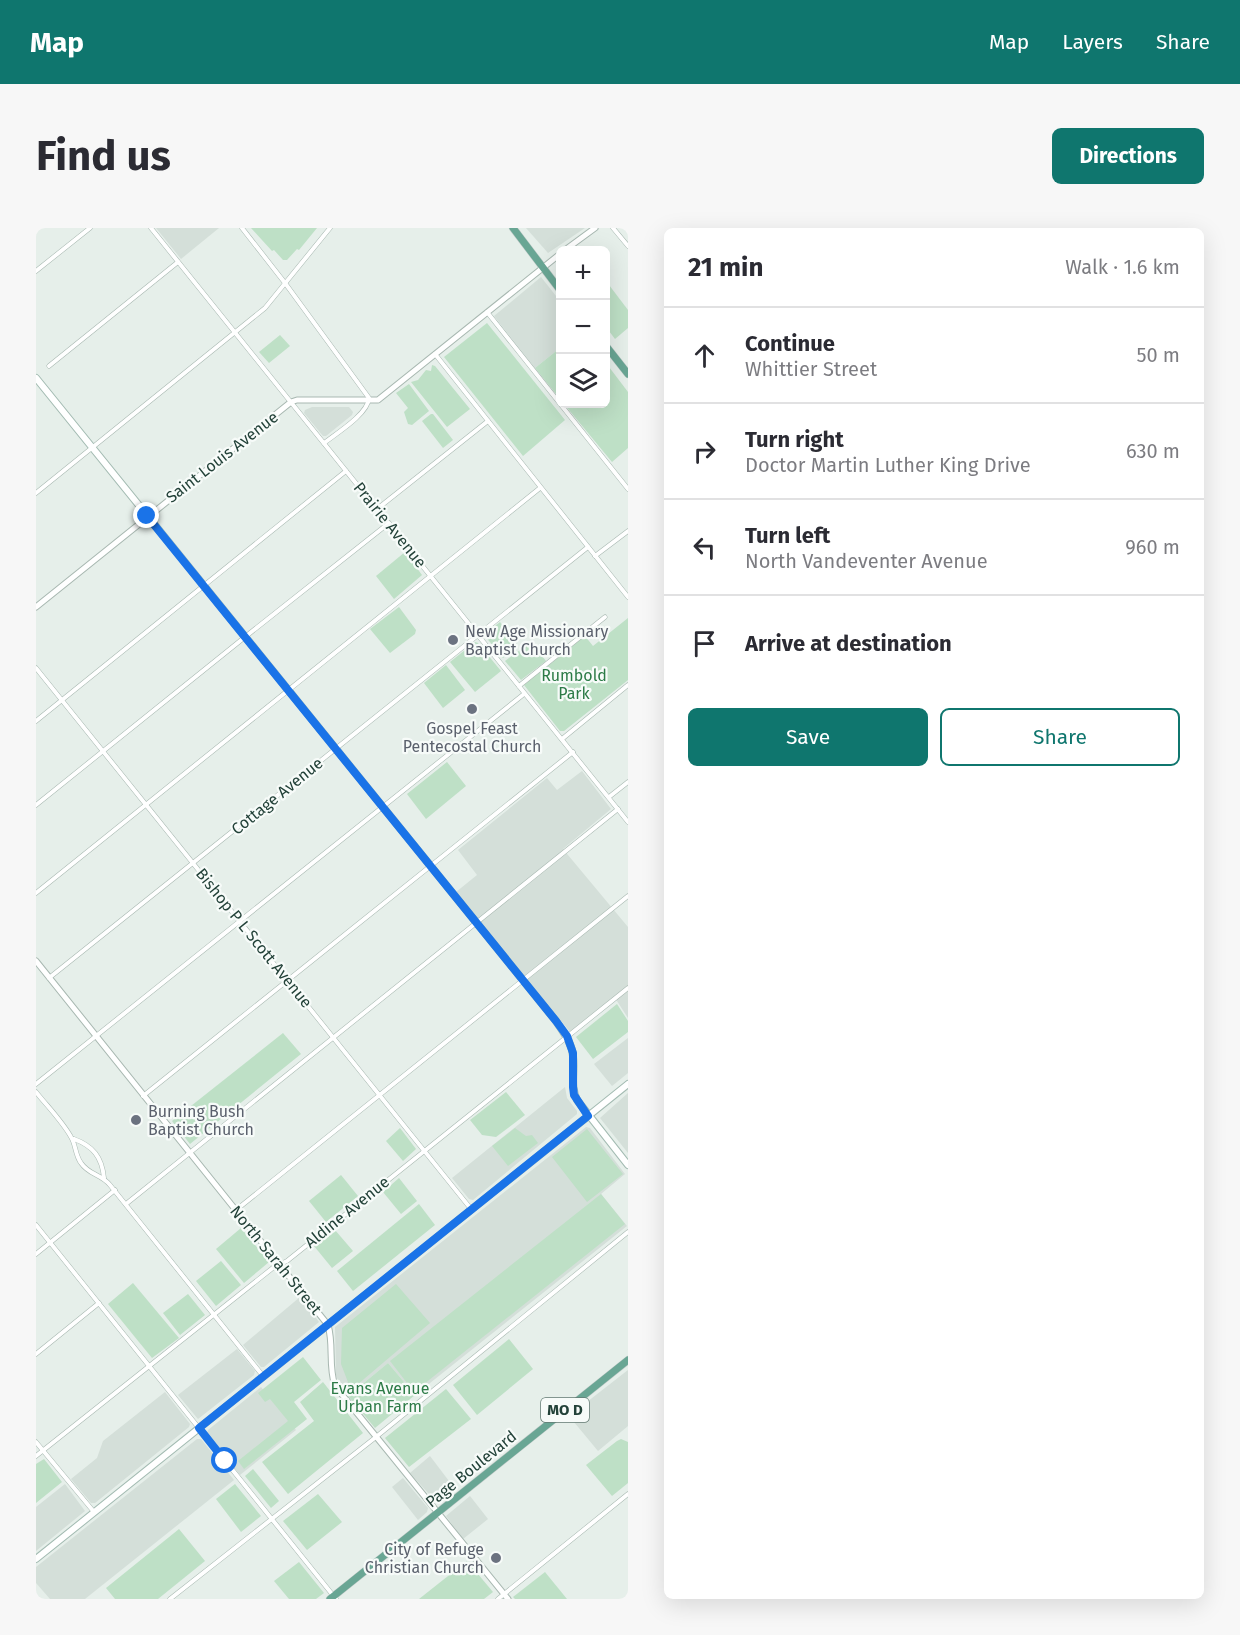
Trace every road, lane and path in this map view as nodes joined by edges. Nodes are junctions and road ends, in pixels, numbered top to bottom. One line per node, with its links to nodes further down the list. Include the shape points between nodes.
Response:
1 (90, 228): 13 (street)
2 (151, 228): 11 (street, Prairie Avenue)
3 (242, 228): 14 (street)
4 (330, 228): 14 (street)
5 (513, 228): 12 (main road)
6 (595, 228): 8 (street)
7 (613, 228): 9 (street)
8 (570, 246)
9 (628, 246)
10 (556, 258): 12 (street, Saint Louis Avenue)
11 (178, 262): 17 (street, Prairie Avenue); 20 (street)
12 (544, 267): 15 (main road); 16 (street, Saint Louis Avenue)
13 (36, 271)
14 (285, 283): 17 (street, via 265,308); 23 (street)
15 (556, 283)
16 (487, 312): 19 (street, Saint Louis Avenue); 30 (street)
17 (235, 333): 24 (street, Prairie Avenue); 27 (street)
18 (610, 351): 21 (main road)
19 (435, 354): 23 (street, Saint Louis Avenue, via 380,398); 25 (street)
20 (49, 366)
21 (628, 374)
22 (36, 378): 27 (main road)
23 (369, 400): 24 (street, Saint Louis Avenue); 26 (street, Saint Louis Avenue, via 363,412)
24 (291, 402): 26 (street, Prairie Avenue); 33 (street, Saint Louis Avenue)
25 (488, 421): 29 (street); 32 (street)
26 (324, 442): 28 (street, Prairie Avenue)
27 (93, 448): 31 (street); 33 (main road)
28 (346, 471): 32 (street, Prairie Avenue); 39 (street)
29 (540, 488): 36 (street); 38 (street)
30 (628, 489)
31 (36, 493)
32 (377, 509): 34 (street, Prairie Avenue)
33 (147, 516): 39 (main road); 41 (street, Saint Louis Avenue)
34 (389, 523): 38 (street, Prairie Avenue); 44 (street)
35 (628, 531): 37 (street)
36 (588, 547): 37 (street); 43 (street, Cottage Avenue)
37 (595, 556): 40 (street)
38 (430, 576): 43 (street, Prairie Avenue); 48 (street)
39 (204, 586): 44 (main road); 50 (street)
40 (628, 597)
41 (36, 607)
42 (605, 617): 47 (street)
43 (478, 634): 47 (street, Prairie Avenue); 53 (street, Cottage Avenue)
44 (244, 636): 48 (main road); 54 (street)
45 (36, 668): 50 (street, Bishop P L Scott Avenue)
46 (628, 685): 52 (street)
47 (519, 687): 49 (street, Prairie Avenue)
48 (288, 690): 53 (main road); 58 (street)
49 (524, 694): 52 (street, Prairie Avenue); 60 (street)
50 (62, 701): 51 (street); 54 (street, Bishop P L Scott Avenue)
51 (36, 721)
52 (562, 739): 55 (street, Prairie Avenue)
53 (335, 749): 60 (main road); 63 (street, Cottage Avenue)
54 (102, 751): 58 (street, Bishop P L Scott Avenue); 59 (street)
55 (573, 752): 57 (street, Prairie Avenue); 64 (street)
56 (628, 782): 57 (street)
57 (609, 797): 61 (street, Prairie Avenue)
58 (146, 804): 63 (street, Bishop P L Scott Avenue); 65 (street)
59 (36, 805)
60 (382, 807): 64 (main road); 67 (street)
61 (618, 810): 62 (street, Prairie Avenue); 68 (street)
62 (628, 822)
63 (193, 863): 67 (street, Bishop P L Scott Avenue); 70 (street, Cottage Avenue)
64 (429, 866): 68 (main road); 71 (street)
65 (36, 892)
66 (628, 896): 72 (street)
67 (241, 921): 71 (street, Bishop P L Scott Avenue); 75 (street)
68 (476, 924): 72 (main road); 76 (street)
69 (36, 961): 70 (street, North Sarah Street)
70 (50, 978): 75 (street, North Sarah Street)
71 (288, 980): 76 (street, Bishop P L Scott Avenue); 80 (street)
72 (522, 981): 74 (main road); 81 (street)
73 (628, 988): 74 (street, Aldine Avenue)
74 (567, 1036): 82 (main road, via 573,1053 574,1095); 84 (street, Aldine Avenue)
75 (96, 1037): 77 (street); 80 (street, North Sarah Street)
76 (334, 1038): 81 (street, Bishop P L Scott Avenue); 85 (street)
77 (36, 1084)
78 (628, 1084): 82 (main road)
79 (36, 1092): 83 (street)
80 (143, 1096): 85 (street, North Sarah Street)
81 (380, 1096): 84 (street, Bishop P L Scott Avenue); 91 (street)
82 (588, 1116): 86 (main road); 90 (main road)
83 (73, 1139): 87 (street, via 81,1164); 87 (street, via 96,1152)
84 (424, 1150): 90 (street, Bishop P L Scott Avenue); 96 (street, Aldine Avenue)
85 (189, 1153): 89 (street); 91 (street, North Sarah Street)
86 (628, 1165)
87 (104, 1178): 88 (street)
88 (115, 1190): 89 (street); 94 (street)
89 (126, 1204): 98 (street)
90 (471, 1209): 99 (main road)
91 (236, 1210): 96 (street, North Sarah Street)
92 (36, 1225): 94 (street)
93 (628, 1232): 105 (street)
94 (50, 1243): 95 (street); 97 (street)
95 (36, 1254)
96 (280, 1264): 98 (street, Aldine Avenue); 99 (street, North Sarah Street)
97 (99, 1304): 100 (street); 102 (street)
98 (214, 1315): 102 (street, Aldine Avenue); 103 (street)
99 (328, 1325): 103 (main road); 105 (street, North Sarah Street, via 335,1386)
100 (36, 1354)
101 (628, 1360): 111 (main road, Page Boulevard / MO D)
102 (149, 1366): 104 (street); 107 (street, Aldine Avenue)
103 (263, 1377): 104 (main road)
104 (199, 1428): 110 (main road); 112 (street)
105 (376, 1437): 111 (street, North Sarah Street); 112 (street)
106 (36, 1442): 107 (street)
107 (43, 1451): 108 (street, Aldine Avenue); 110 (street)
108 (36, 1456)
109 (628, 1494): 114 (street)
110 (94, 1512): 113 (main road)
111 (437, 1513): 114 (street, North Sarah Street); 115 (main road, Page Boulevard / MO D)
112 (272, 1519): 115 (street); 116 (street)
113 (36, 1559)
114 (506, 1597): 117 (street)
115 (333, 1598)
116 (170, 1599)
117 (498, 1599)

